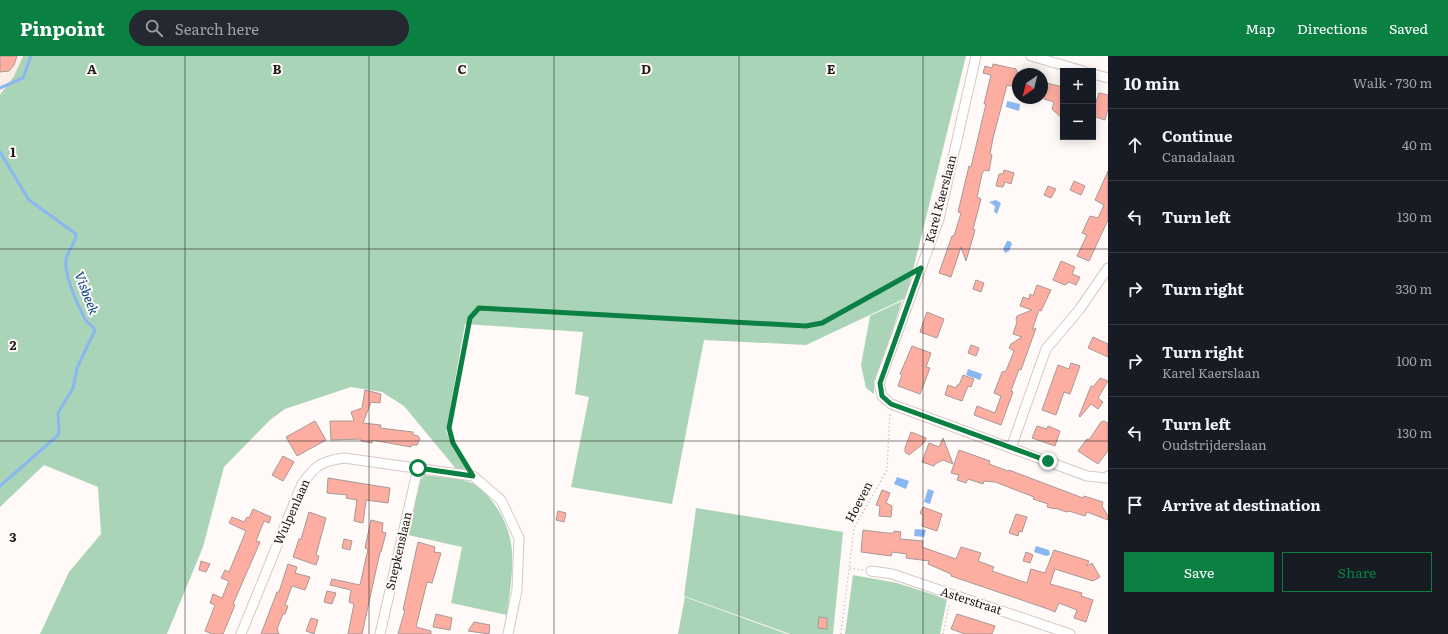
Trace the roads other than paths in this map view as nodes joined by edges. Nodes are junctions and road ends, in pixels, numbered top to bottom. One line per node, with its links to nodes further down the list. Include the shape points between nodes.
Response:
1 (976, 56): 7 (street, Karel Kaerslaan, via 939,219 880,383 882,396 891,404)
2 (1031, 56): 3 (street)
3 (1073, 68)
4 (1096, 75): 5 (street)
5 (1108, 78)
6 (1108, 268): 7 (street, via 1079,310 1046,349)
7 (1011, 448): 9 (street, via 1087,476)
8 (418, 468): 11 (street, Wulpenlaan, via 344,458 325,461 312,470 302,484); 12 (street, Snepkenslaan); 13 (street, Wulpenlaan, via 473,476 501,500 519,538 517,590)
9 (1108, 478)
10 (871, 571): 14 (street, Asterstraat, via 892,574)
11 (241, 634)
12 (380, 634)
13 (508, 634)
14 (1070, 634)

